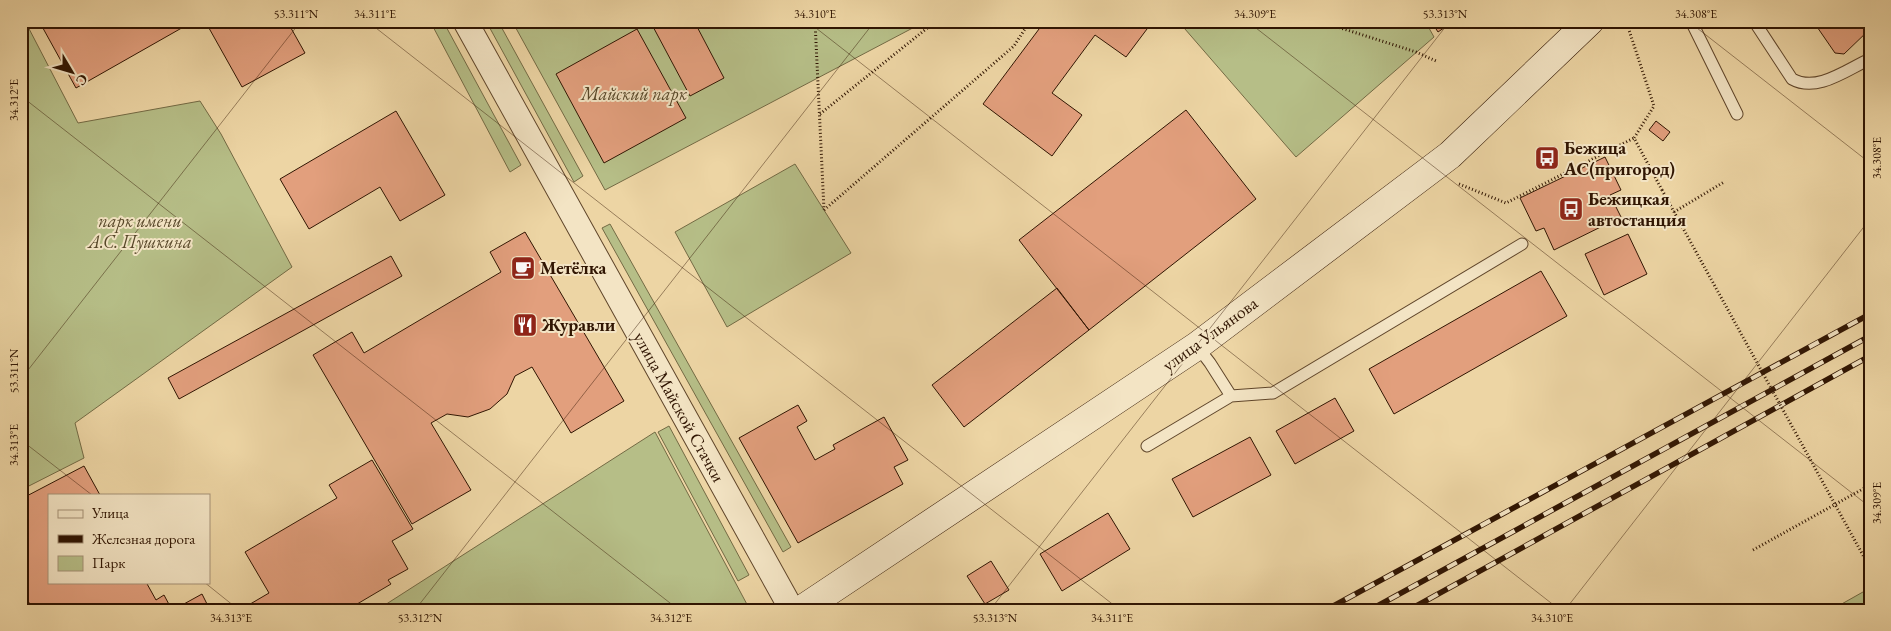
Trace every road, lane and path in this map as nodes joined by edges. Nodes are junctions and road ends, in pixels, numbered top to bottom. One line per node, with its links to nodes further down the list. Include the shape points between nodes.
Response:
1 (465, 21): 27 (street, улица Майской Стачки)
2 (814, 21): 12 (path)
3 (936, 21): 12 (path)
4 (1030, 21): 12 (path, via 1014,46 824,210)
5 (1319, 21): 11 (path)
6 (1590, 21): 19 (main road, улица Ульянова, via 1450,155)
7 (1626, 21): 14 (path, via 1654,106)
8 (1691, 21): 13 (lane)
9 (1754, 21): 10 (lane, via 1792,79 1801,84 1814,85)
10 (1870, 59)
11 (1436, 61)
12 (819, 114)
13 (1737, 114)
14 (1634, 138): 15 (path, via 1506,202); 17 (path, bridge)
15 (1456, 182)
16 (1724, 182): 17 (path)
17 (1674, 212): 23 (path, bridge)
18 (1522, 244): 20 (lane, via 1274,393)
19 (1197, 346): 20 (lane); 26 (main road, улица Ульянова)
20 (1231, 396): 21 (lane)
21 (1147, 446)
22 (1870, 485): 23 (path)
23 (1835, 505): 24 (path); 25 (path, bridge)
24 (1752, 550)
25 (1870, 568)
26 (814, 606)
27 (792, 610)

